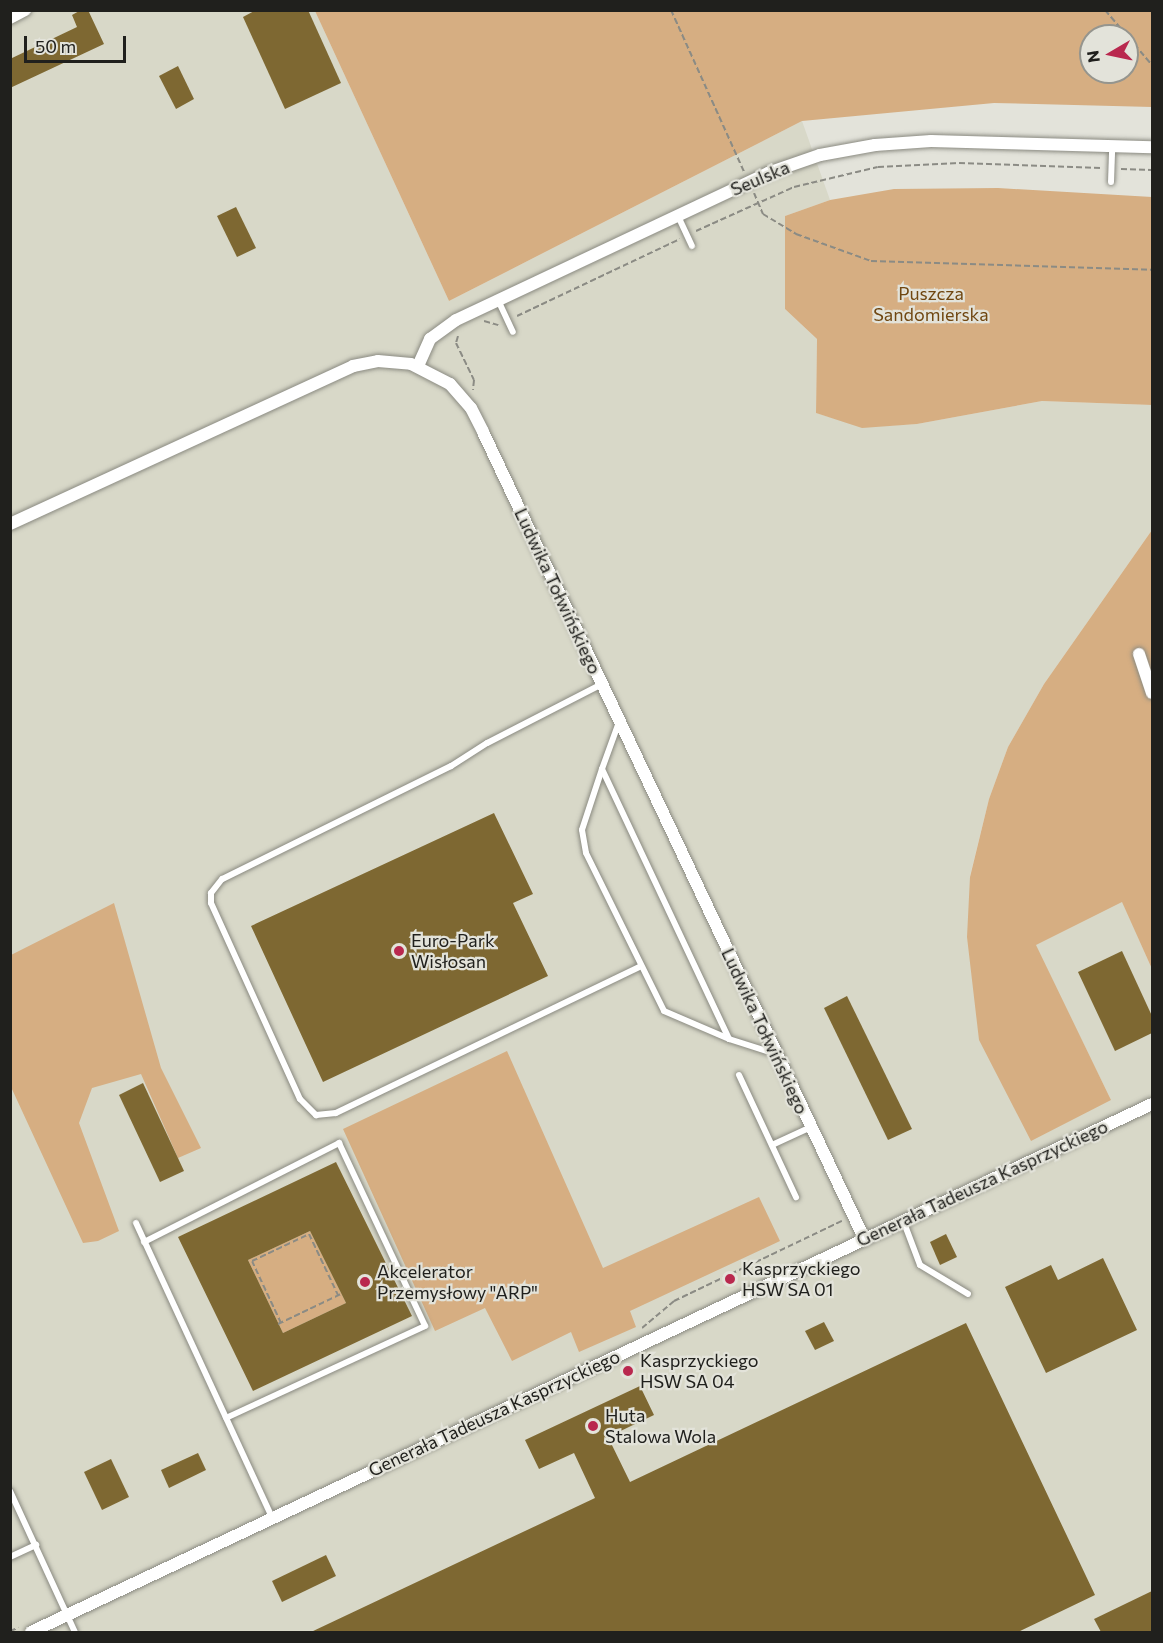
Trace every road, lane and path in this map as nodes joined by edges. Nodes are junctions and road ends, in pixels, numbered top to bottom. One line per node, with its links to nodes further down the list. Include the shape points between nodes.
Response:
1 (26, 10): 4 (street)
2 (671, 10): 10 (path)
3 (1105, 10): 5 (path)
4 (10, 18)
5 (1152, 65)
6 (1112, 146): 7 (street, Seulska); 8 (lane); 10 (street, Seulska, via 959,140 875,145 820,155)
7 (1152, 147)
8 (1112, 169): 9 (path); 11 (lane); 12 (path, via 959,163 878,167 826,177)
9 (1152, 170)
10 (749, 182): 12 (path); 13 (street, Seulska)
11 (1111, 182)
12 (758, 202): 14 (path); 16 (path, via 764,214 796,234 871,261)
13 (678, 215): 14 (lane); 17 (street, Seulska)
14 (687, 235): 15 (lane); 18 (path)
15 (692, 246)
16 (1152, 270)
17 (498, 300): 18 (lane); 22 (street, Seulska, via 436,332 425,344)
18 (508, 320): 19 (path, via 496,325 485,321); 21 (lane)
19 (477, 324)
20 (463, 332): 23 (path, via 456,343 475,385)
21 (513, 332)
22 (418, 366): 23 (street, Ludwika Tołwińskiego, via 438,375); 24 (street, Ludwika Tołwińskiego, via 378,361 343,370)
23 (464, 399): 26 (street, Ludwika Tołwińskiego)
24 (10, 525)
25 (1138, 654): 27 (street)
26 (602, 684): 28 (street, Ludwika Tołwińskiego); 30 (lane, via 487,743 451,766 222,879 211,893 211,903 300,1099 316,1115 336,1113)
27 (1152, 693)
28 (619, 722): 29 (lane); 32 (street, Ludwika Tołwińskiego)
29 (602, 769): 30 (lane, via 582,830 586,853); 31 (lane)
30 (640, 967): 31 (lane, via 664,1011)
31 (729, 1038): 32 (lane)
32 (776, 1054): 35 (street, Ludwika Tołwińskiego)
33 (739, 1075): 36 (lane)
34 (1152, 1104): 38 (street, Generała Tadeusza Kasprzyckiego)
35 (811, 1127): 36 (lane); 40 (street, Ludwika Tołwińskiego)
36 (772, 1145): 37 (lane)
37 (796, 1197)
38 (903, 1220): 40 (street, Generała Tadeusza Kasprzyckiego); 43 (lane, via 920,1265)
39 (136, 1223): 41 (lane)
40 (864, 1238): 46 (street, Generała Tadeusza Kasprzyckiego)
41 (144, 1242): 44 (lane); 44 (lane, via 339,1143 425,1326)
42 (340, 1294): 42 (path, via 280,1323 252,1261 309,1234)
43 (968, 1294)
44 (226, 1418): 46 (lane)
45 (10, 1491): 47 (lane)
46 (273, 1518): 49 (street, Generała Tadeusza Kasprzyckiego)
47 (36, 1545): 48 (lane); 49 (lane)
48 (10, 1557)
49 (69, 1615): 50 (street, Generała Tadeusza Kasprzyckiego); 51 (lane)
50 (31, 1632)
51 (75, 1632)

